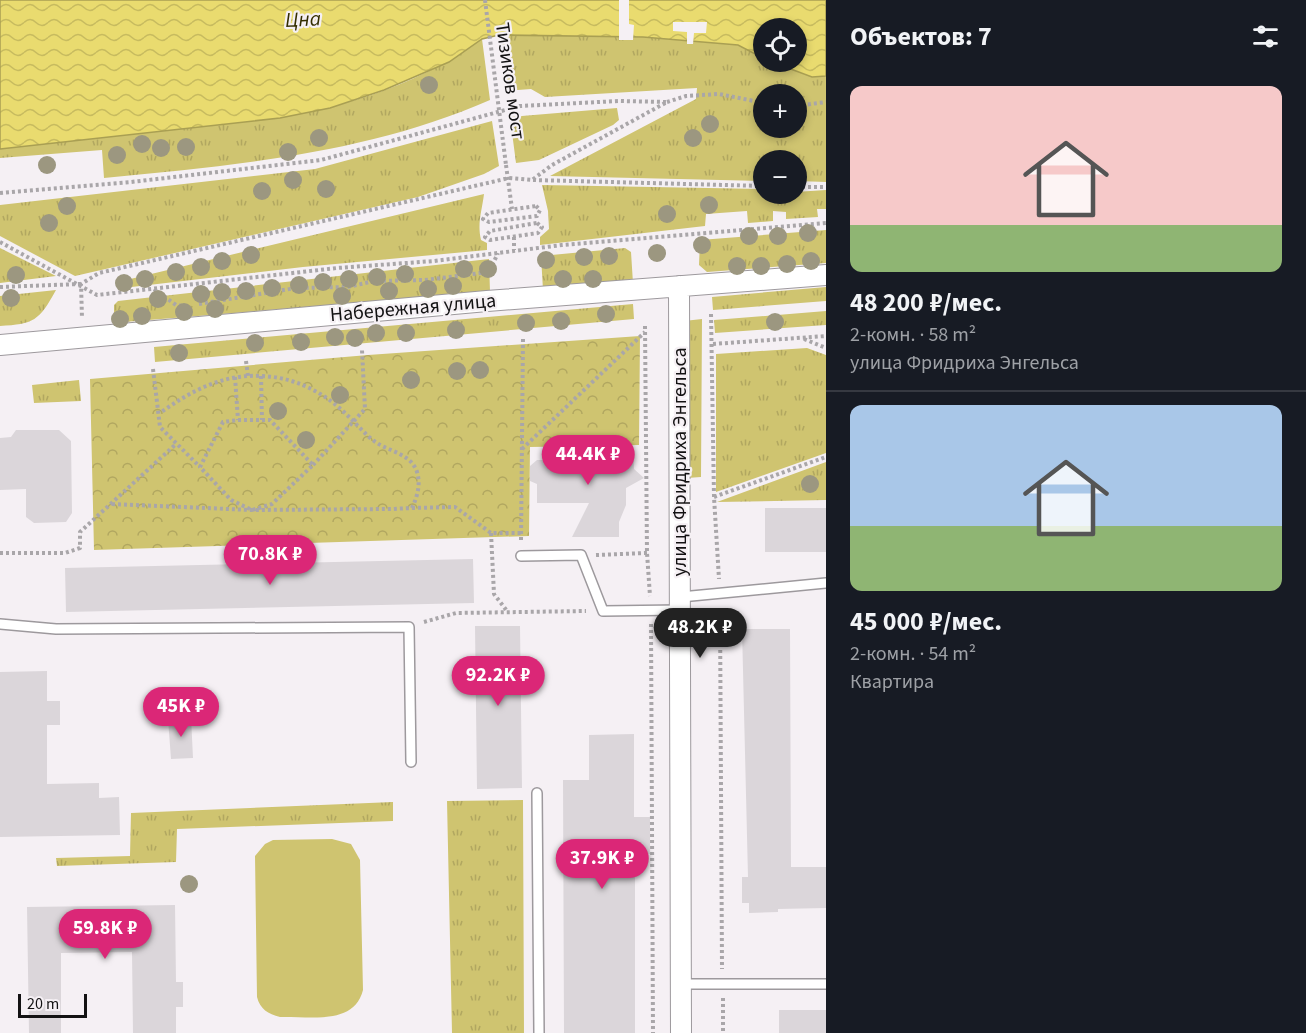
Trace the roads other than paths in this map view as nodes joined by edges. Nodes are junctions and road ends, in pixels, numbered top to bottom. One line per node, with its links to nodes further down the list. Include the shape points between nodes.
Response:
1 (826, 275): 2 (street, Набережная улица)
2 (679, 286): 3 (street, Набережная улица); 6 (street, улица Фридриха Энгельса)
3 (0, 345)
4 (521, 556): 6 (lane, via 581,555 603,611 651,610)
5 (826, 583): 6 (lane, via 720,593)
6 (681, 603): 10 (street, улица Фридриха Энгельса)
7 (0, 624): 8 (lane, via 56,629 409,627)
8 (411, 762)
9 (537, 794): 12 (lane)
10 (681, 984): 11 (lane); 13 (street, улица Фридриха Энгельса)
11 (826, 984)
12 (539, 1033)
13 (681, 1033)

